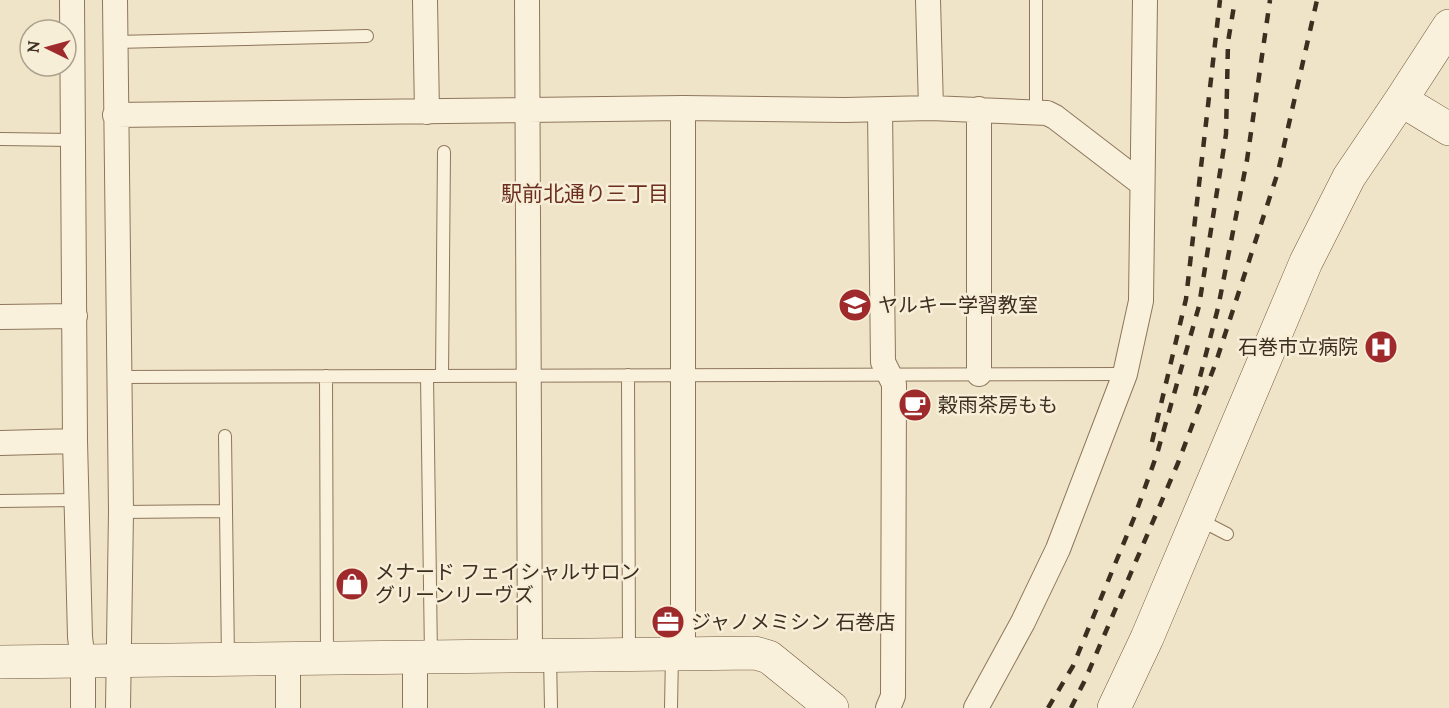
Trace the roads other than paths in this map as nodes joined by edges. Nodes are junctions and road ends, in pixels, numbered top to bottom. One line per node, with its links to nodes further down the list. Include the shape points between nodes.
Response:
1 (72, 0): 22 (street)
2 (115, 0): 10 (street)
3 (425, 0): 17 (street)
4 (527, 0): 16 (street)
5 (928, 0): 13 (street)
6 (1036, 0): 18 (lane)
7 (1145, 0): 24 (street)
8 (1449, 26): 11 (street)
9 (367, 36): 10 (lane)
10 (115, 42): 19 (street)
11 (1401, 100): 20 (street); 44 (street, via 1348,177 1325,221)
12 (683, 108): 15 (street); 16 (street); 32 (street)
13 (931, 108): 14 (street); 15 (street)
14 (979, 109): 18 (street); 28 (street)
15 (880, 110): 27 (street, via 883,362)
16 (527, 111): 17 (street); 30 (street)
17 (427, 112): 19 (street)
18 (1036, 112): 24 (street, via 1055,117)
19 (115, 115): 36 (street)
20 (1449, 129)
21 (0, 140): 22 (lane)
22 (73, 140): 25 (street)
23 (444, 152): 35 (lane)
24 (1141, 183): 29 (street, via 1141,300)
25 (75, 316): 26 (street); 38 (street)
26 (0, 317)
27 (888, 374): 28 (lane); 32 (lane); 63 (street, via 894,384 893,696)
28 (979, 374): 29 (lane)
29 (1125, 374): 64 (street, via 1058,549)
30 (528, 375): 31 (lane); 35 (lane); 48 (street)
31 (628, 375): 32 (lane); 47 (lane)
32 (684, 375): 46 (street)
33 (326, 376): 34 (lane); 36 (lane); 51 (lane)
34 (427, 376): 35 (lane); 49 (lane)
35 (442, 376)
36 (118, 377): 42 (street)
37 (225, 436): 43 (lane)
38 (75, 441): 39 (street); 41 (street)
39 (0, 443)
40 (0, 501): 41 (lane)
41 (76, 501): 53 (street)
42 (121, 512): 43 (lane); 54 (street)
43 (226, 512): 52 (lane)
44 (1197, 518): 45 (lane); 65 (street)
45 (1227, 534)
46 (677, 654): 47 (street); 61 (lane); 62 (street, via 756,653 769,657)
47 (629, 655): 48 (street)
48 (540, 656): 49 (street); 60 (lane)
49 (423, 658): 51 (street); 59 (street)
50 (288, 659): 51 (street); 52 (street); 58 (street)
51 (327, 659)
52 (228, 660): 54 (street)
53 (82, 661): 54 (street); 55 (street); 56 (street)
54 (119, 661): 57 (street)
55 (0, 662)
56 (83, 708)
57 (118, 708)
58 (288, 708)
59 (415, 708)
60 (550, 708)
61 (671, 708)
62 (832, 708)
63 (888, 708)
64 (976, 708)
65 (1114, 708)

